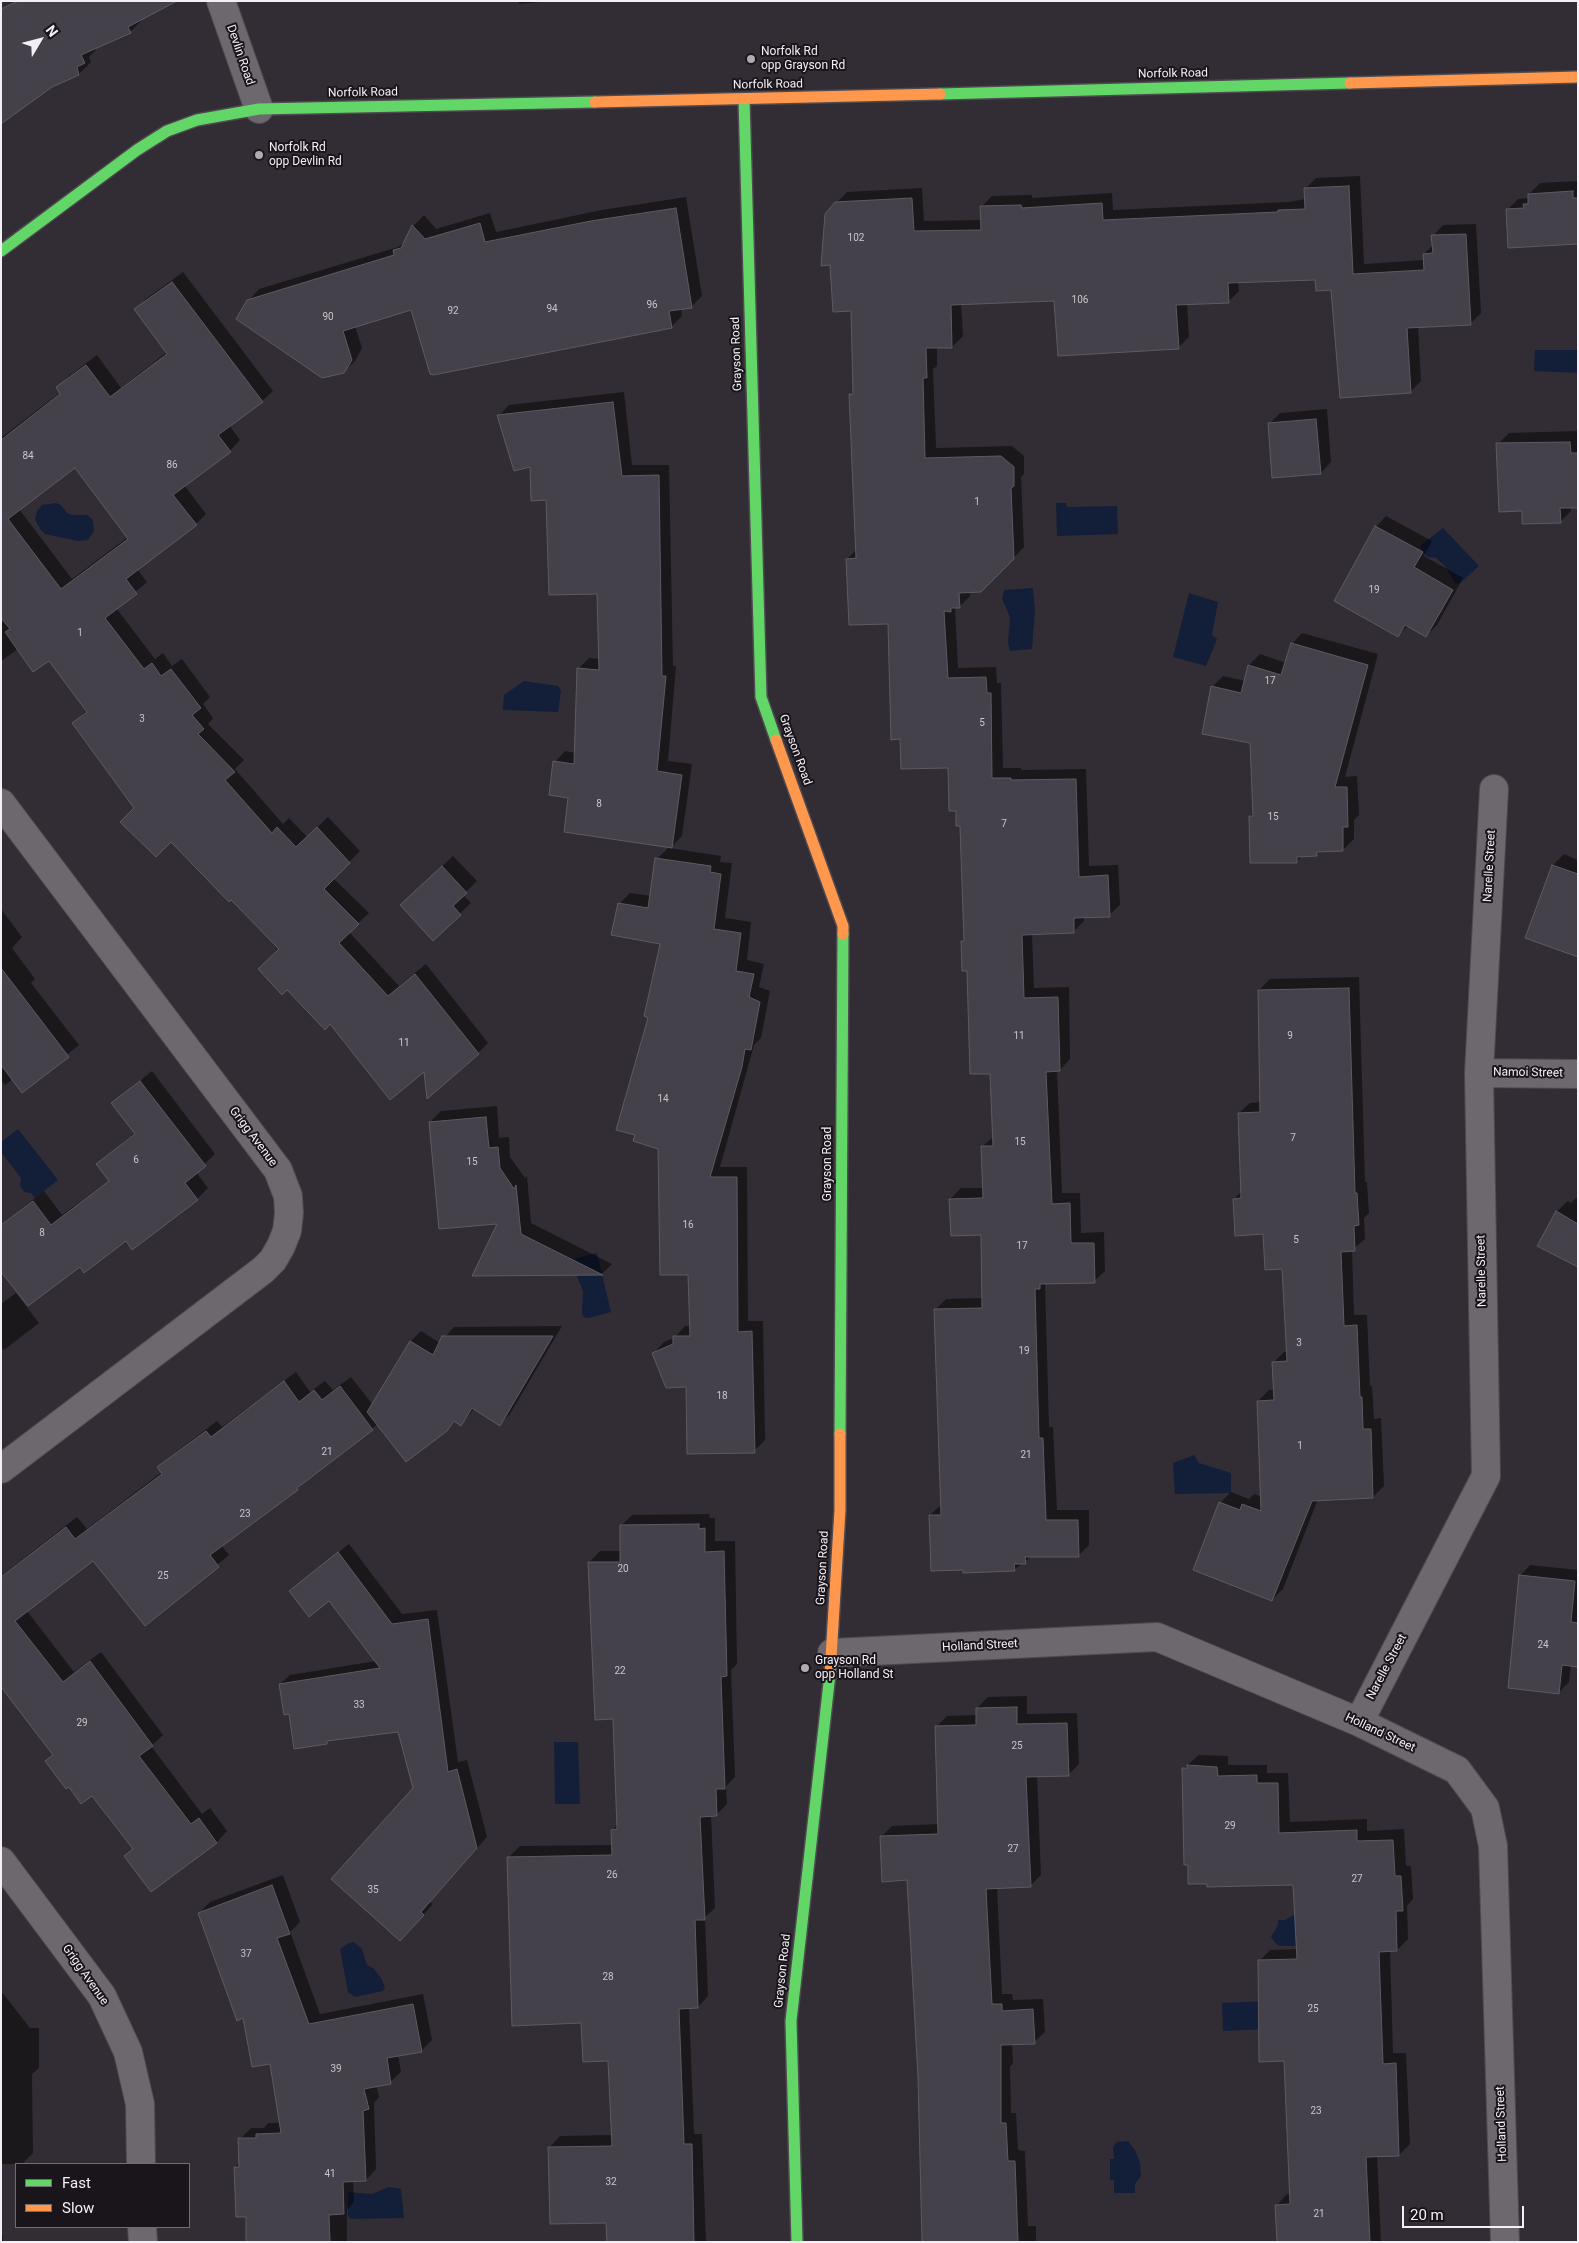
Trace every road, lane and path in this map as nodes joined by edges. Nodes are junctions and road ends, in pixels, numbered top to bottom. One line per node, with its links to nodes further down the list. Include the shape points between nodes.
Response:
1 (221, 1): 4 (street, Devlin Road)
2 (1578, 77): 3 (street, Norfolk Road)
3 (744, 99): 4 (street, Norfolk Road); 11 (street, Grayson Road, via 760,697 843,926 840,1510)
4 (259, 109): 5 (street, Norfolk Road, via 197,120 167,131 136,150)
5 (1, 251)
6 (1494, 789): 8 (street, Narelle Street)
7 (1, 803): 10 (street, Grigg Avenue, via 278,1170 288,1196 289,1214 281,1246 263,1270)
8 (1479, 1073): 9 (street, Namoi Street); 12 (street, Narelle Street, via 1486,1476)
9 (1578, 1074)
10 (1, 1469)
11 (832, 1653): 12 (street, Holland Street, via 1157,1638); 17 (street, Grayson Road, via 791,2021)
12 (1358, 1722): 18 (street, Holland Street, via 1457,1770 1485,1808 1493,1846)
13 (1, 1861): 14 (street, Grigg Avenue, via 102,1996 128,2052 140,2104)
14 (141, 2163)
15 (142, 2228): 16 (street)
16 (143, 2242)
17 (797, 2242)
18 (1505, 2242)

